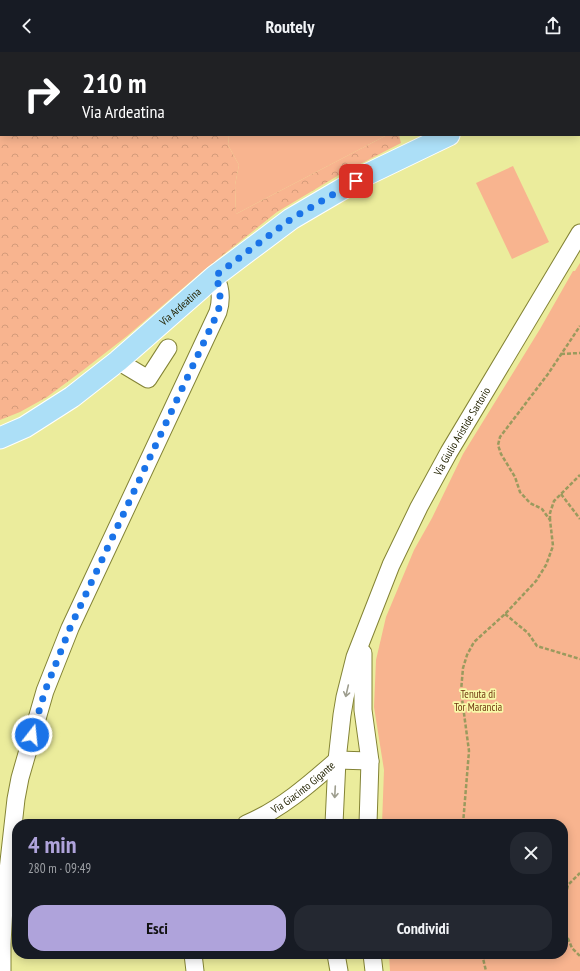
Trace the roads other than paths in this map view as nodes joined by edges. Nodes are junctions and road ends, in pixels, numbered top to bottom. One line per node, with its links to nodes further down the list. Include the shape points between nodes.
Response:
1 (447, 136): 3 (main road, Via Ardeatina, via 366,175 319,202 291,219)
2 (580, 233): 7 (street, Via Giulio Aristide Sartorio, via 419,507 391,565)
3 (215, 276): 5 (main road, Via Ardeatina); 10 (street, via 220,288 218,312 70,628 45,691 20,778)
4 (168, 348): 5 (street, via 148,379)
5 (118, 361): 6 (main road, Via Ardeatina, via 48,413 16,432)
6 (0, 438)
7 (363, 640): 8 (street, Via Giulio Aristide Sartorio, one-way to 8, via 355,657 345,697); 9 (street, Via Giulio Aristide Sartorio, via 363,710)
8 (337, 760): 9 (street); 11 (street, Via Giacinto Gigante, via 286,801); 12 (street, Via Giulio Aristide Sartorio, one-way to 12)
9 (370, 762): 13 (street, Via Giulio Aristide Sartorio)
10 (15, 819)
11 (257, 819)
12 (334, 819)
13 (368, 819)
14 (12, 868): 18 (street, via 2,944)
15 (194, 959): 19 (street)
16 (337, 959): 20 (street)
17 (373, 959): 21 (street)
18 (2, 971)
19 (195, 971)
20 (339, 971)
21 (374, 971)

